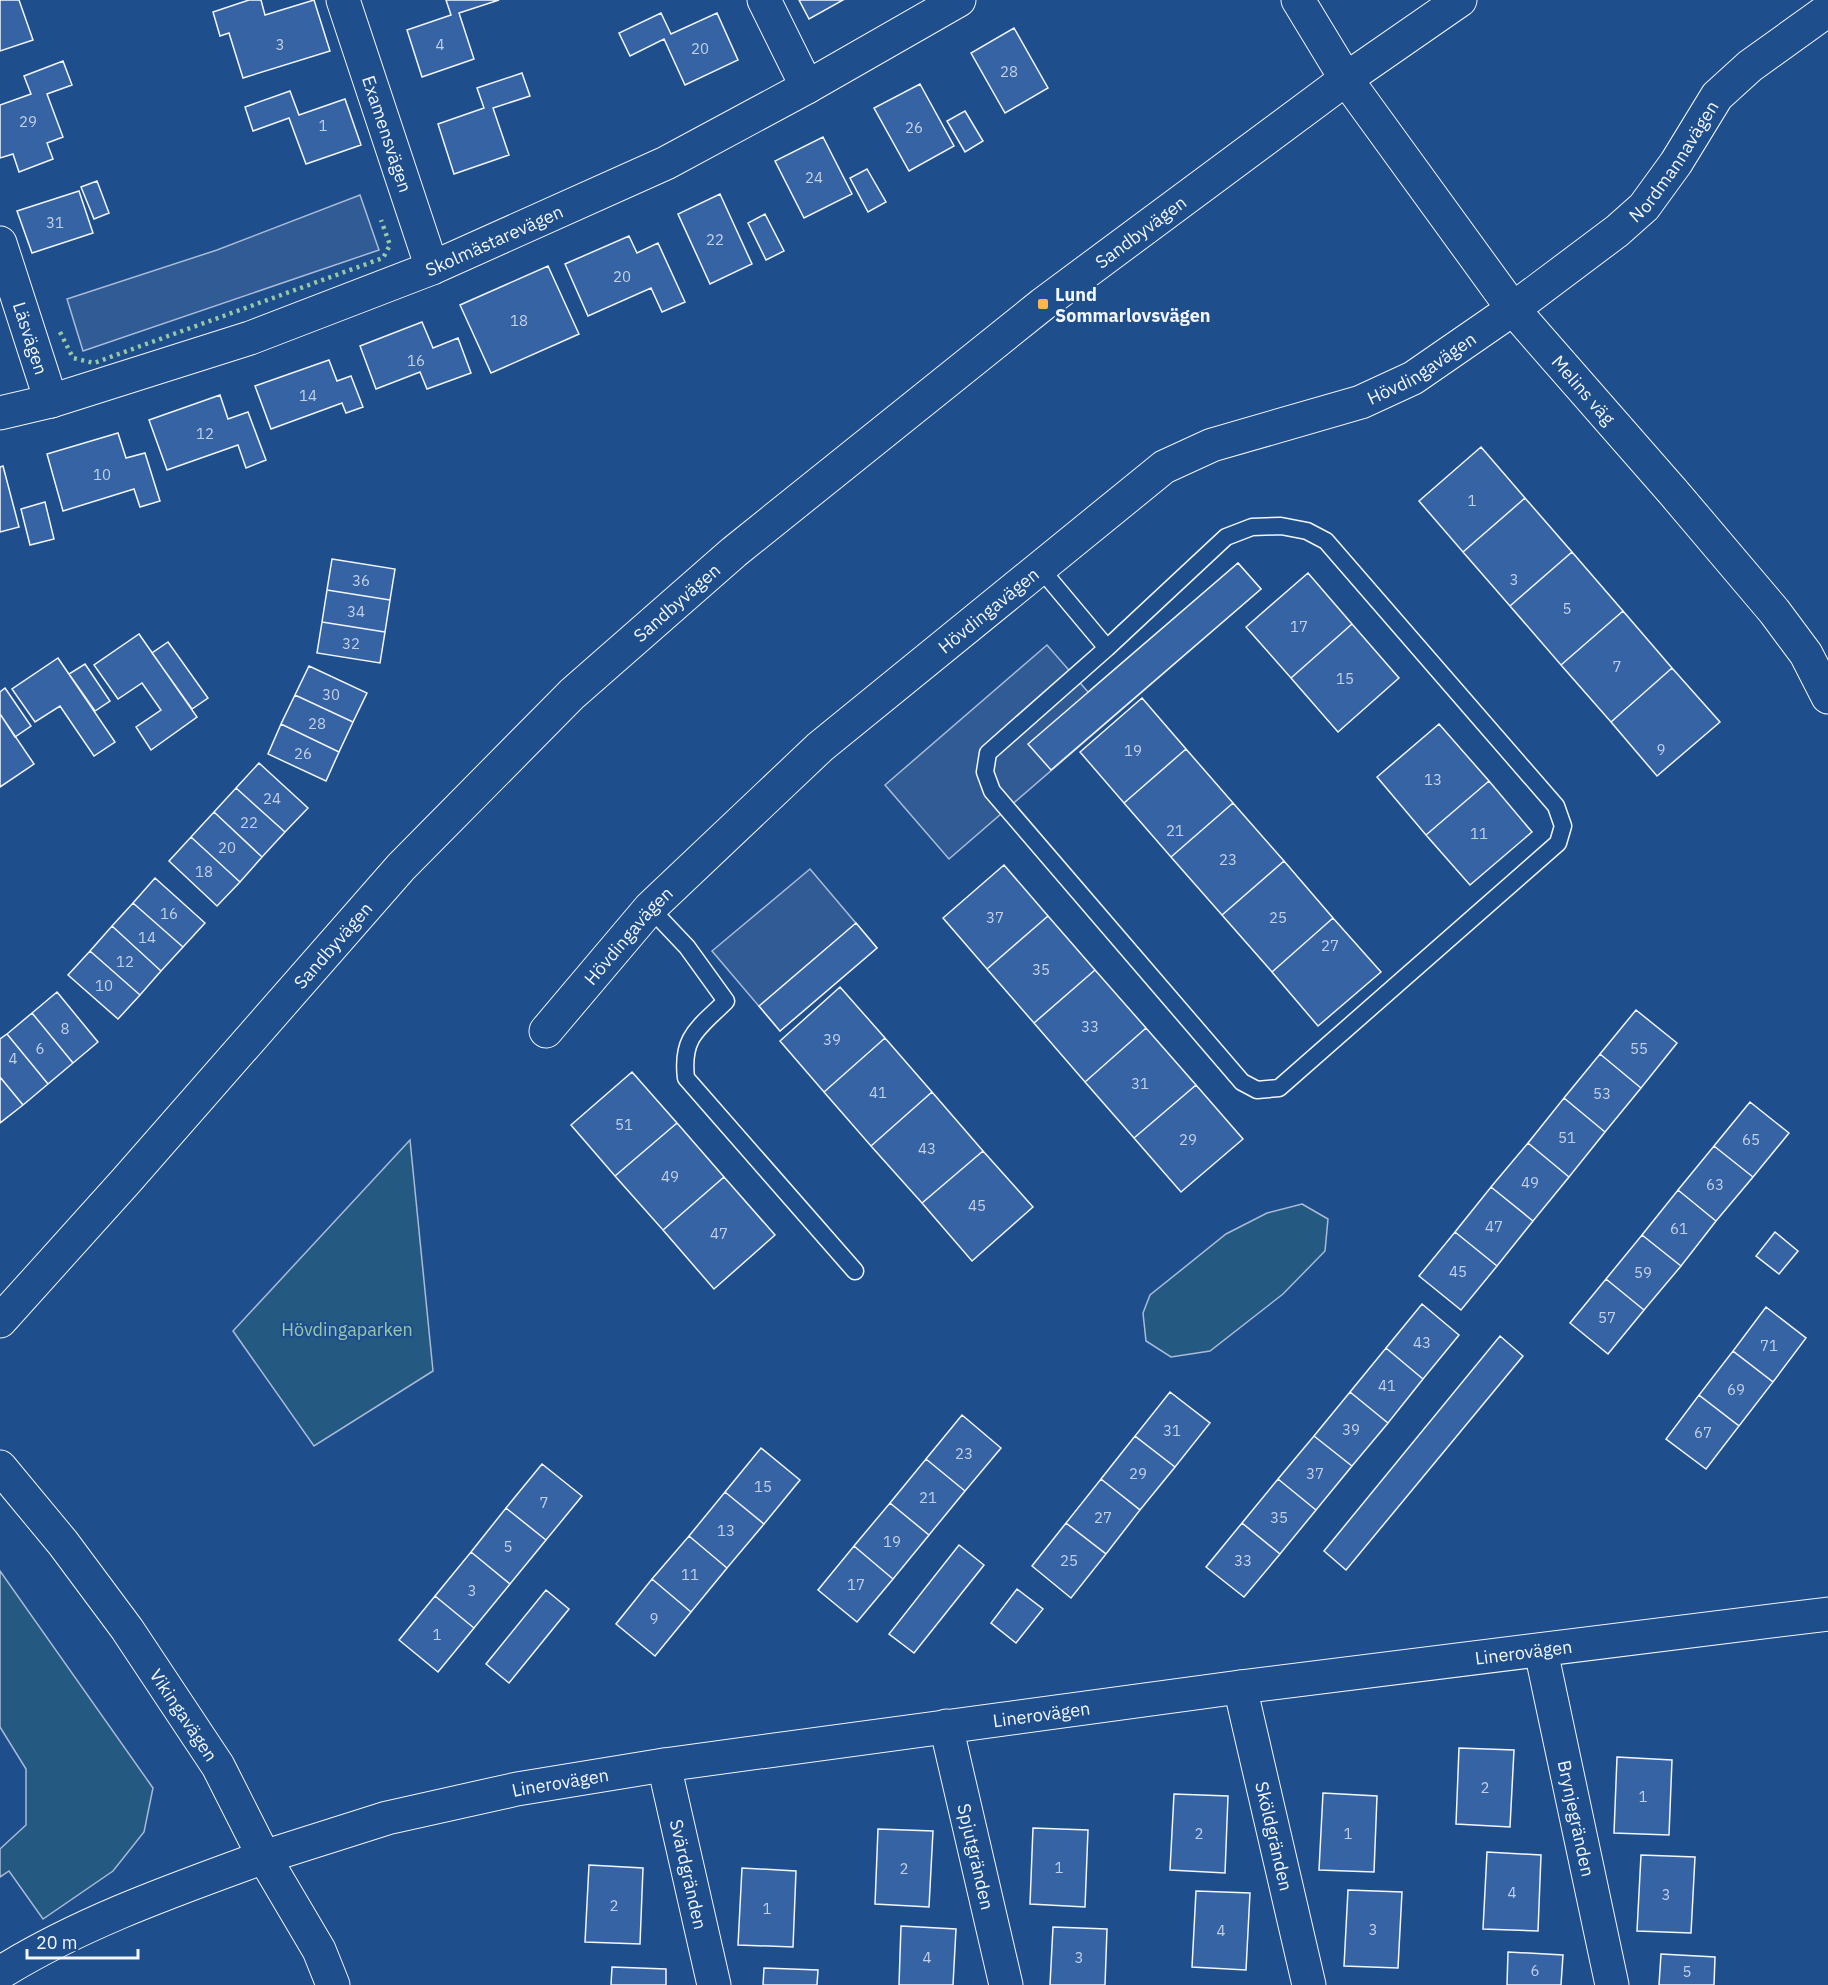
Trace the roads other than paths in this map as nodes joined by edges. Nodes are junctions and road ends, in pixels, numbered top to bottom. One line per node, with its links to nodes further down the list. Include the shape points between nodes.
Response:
1 (343, 0): 10 (street, Examensvägen)
2 (764, 0): 8 (street)
3 (959, 0): 8 (street, Skolmästarevägen)
4 (1298, 0): 7 (street, Melins väg)
5 (1460, 0): 7 (street, Sandbyvägen)
6 (1828, 10): 11 (street, Nordmannavägen, via 1750,66 1717,96 1644,207)
7 (1346, 79): 11 (street, Melins väg); 20 (street, Sandbyvägen, via 1034,312 734,552 572,694 401,867)
8 (807, 87): 10 (street, Skolmästarevägen, via 666,163)
9 (0, 243): 12 (street, Läsvägen)
10 (432, 268): 12 (street, Skolmästarevägen, via 250,338)
11 (1513, 309): 14 (street, Hövdingavägen, via 1413,378 1360,402 1212,445 1164,467); 16 (street, Melins väg, via 1774,611 1806,654)
12 (51, 401): 13 (street, Skolmästarevägen)
13 (0, 414)
14 (1040, 568): 15 (lane); 17 (street, Hövdingavägen, via 820,747)
15 (1107, 648): 15 (lane, via 988,753 985,772 992,791 1242,1082 1257,1090 1279,1088 1558,843 1563,826 1556,806 1326,541 1307,531 1281,526 1252,527 1226,537)
16 (1828, 697)
17 (650, 908): 18 (street, Hövdingavägen); 19 (lane, via 687,947 726,1001 690,1038 684,1059 686,1078)
18 (546, 1031)
19 (855, 1271)
20 (0, 1321)
21 (0, 1467): 27 (street, Vikingavägen, via 127,1629 218,1766)
22 (1828, 1614): 23 (street, Linerovägen)
23 (1541, 1651): 24 (street, Linerovägen); 33 (street, Brynjegränden)
24 (1240, 1687): 25 (street, Linerovägen); 32 (street, Sköldgränden)
25 (946, 1726): 26 (street, Linerovägen); 31 (street, Spjutgränden)
26 (664, 1765): 27 (street, Linerovägen, via 517,1790 387,1818); 30 (street, Svärdgränden)
27 (264, 1857): 28 (street, Linerovägen, via 72,1934); 29 (street, Vikingavägen, via 319,1950)
28 (0, 1973)
29 (333, 1985)
30 (714, 1985)
31 (1005, 1985)
32 (1309, 1985)
33 (1612, 1985)

